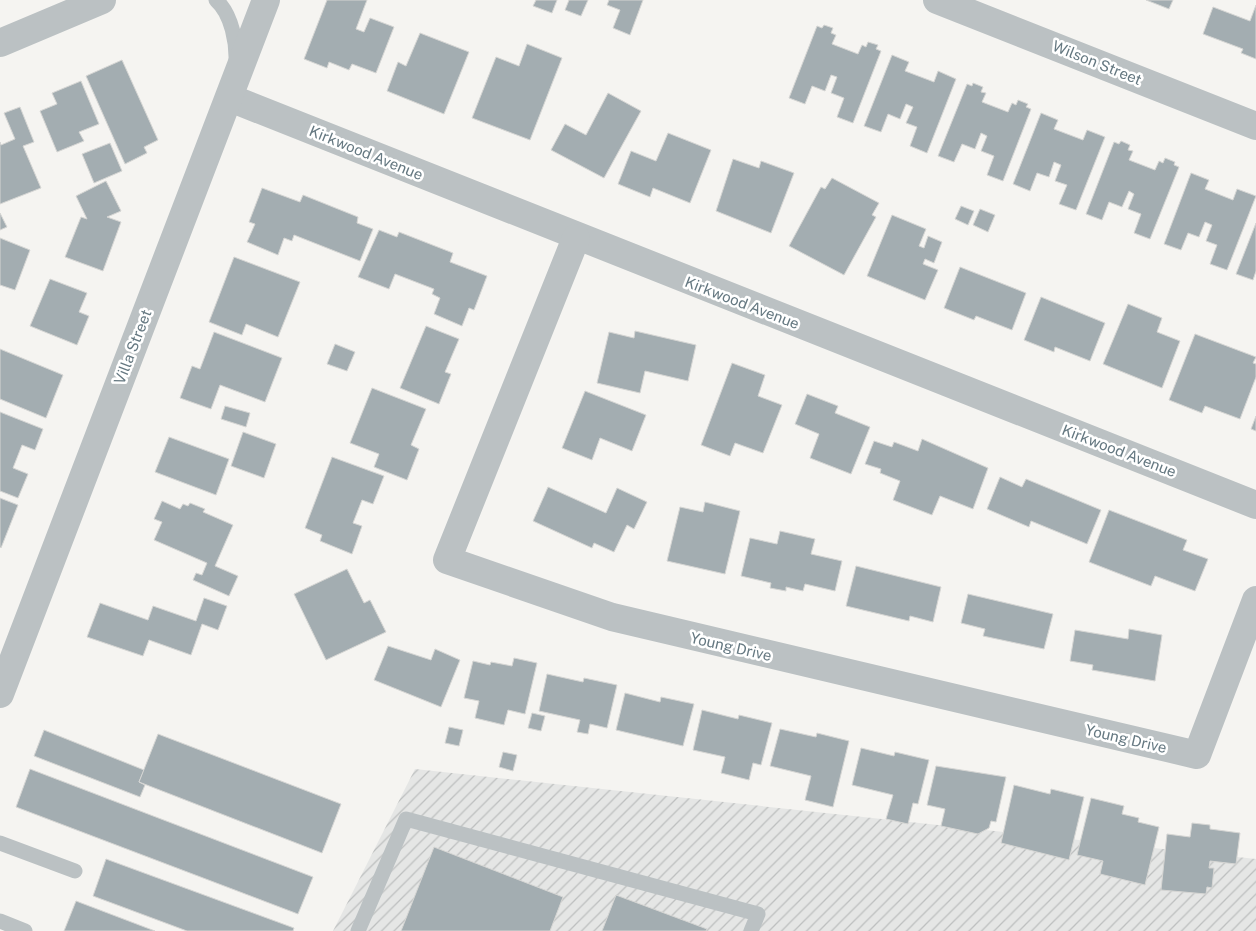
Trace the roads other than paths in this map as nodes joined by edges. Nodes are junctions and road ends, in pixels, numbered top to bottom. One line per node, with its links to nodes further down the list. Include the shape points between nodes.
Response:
1 (102, 0): 5 (street)
2 (216, 0): 6 (lane, via 228,18 234,37 236,56)
3 (266, 0): 6 (street, Villa Street)
4 (937, 0): 7 (street, Wilson Street)
5 (0, 43)
6 (231, 94): 8 (street, Kirkwood Avenue); 11 (street, Villa Street)
7 (1256, 126)
8 (576, 238): 9 (street, Kirkwood Avenue); 10 (street, Young Drive, via 447,560 612,617 1197,755)
9 (1256, 505)
10 (1256, 600)
11 (0, 694)
12 (0, 843): 13 (lane)
13 (75, 871)
14 (0, 921): 15 (lane)
15 (25, 931)
16 (358, 931): 17 (lane, via 406,819 758,914)
17 (751, 931)

